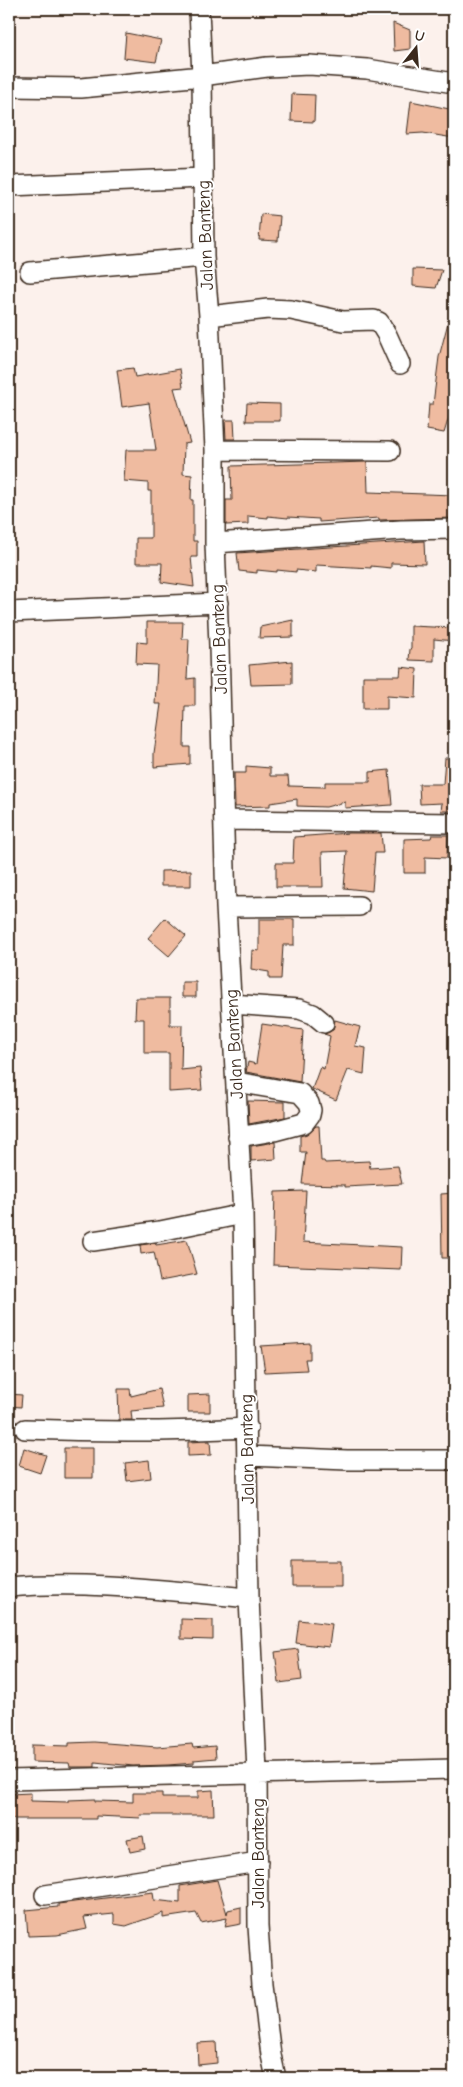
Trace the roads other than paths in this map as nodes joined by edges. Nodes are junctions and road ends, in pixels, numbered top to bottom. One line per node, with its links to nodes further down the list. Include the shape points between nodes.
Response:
1 (199, 9): 2 (street, Jalan Banteng)
2 (202, 76): 3 (street, via 309,65 367,69); 4 (street, via 81,88); 5 (street, Jalan Banteng)
3 (454, 83)
4 (9, 87)
5 (203, 178): 6 (street); 7 (street, Jalan Banteng)
6 (9, 186)
7 (204, 257): 8 (street); 9 (street, Jalan Banteng)
8 (30, 272)
9 (209, 316): 10 (street, via 268,309 291,310 343,321 374,320 387,335); 11 (street, Jalan Banteng)
10 (400, 364)
11 (215, 450): 12 (street); 14 (street, Jalan Banteng)
12 (390, 451)
13 (454, 529): 14 (street)
14 (214, 543): 15 (street, Jalan Banteng)
15 (218, 603): 16 (street); 17 (street, Jalan Banteng)
16 (9, 612)
17 (225, 820): 18 (street); 20 (street, Jalan Banteng)
18 (454, 823)
19 (359, 906): 20 (street)
20 (226, 907): 21 (street, Jalan Banteng)
21 (232, 1004): 22 (street, via 299,1009); 23 (street, Jalan Banteng)
22 (324, 1023)
23 (236, 1082): 24 (street, Jalan Banteng); 24 (street, via 300,1094 311,1110 304,1123)
24 (238, 1137): 25 (street, Jalan Banteng)
25 (243, 1214): 26 (street); 27 (street, Jalan Banteng)
26 (93, 1241)
27 (248, 1428): 28 (street, via 117,1432); 29 (street, Jalan Banteng)
28 (25, 1429)
29 (248, 1456): 30 (street); 32 (street, Jalan Banteng)
30 (454, 1460)
31 (9, 1587): 32 (street, via 66,1585)
32 (249, 1598): 34 (street, Jalan Banteng)
33 (454, 1769): 34 (street)
34 (257, 1772): 35 (street); 36 (street, Jalan Banteng)
35 (9, 1780)
36 (258, 1862): 37 (street); 38 (street, Jalan Banteng, via 262,1984)
37 (44, 1895)
38 (276, 2078)

